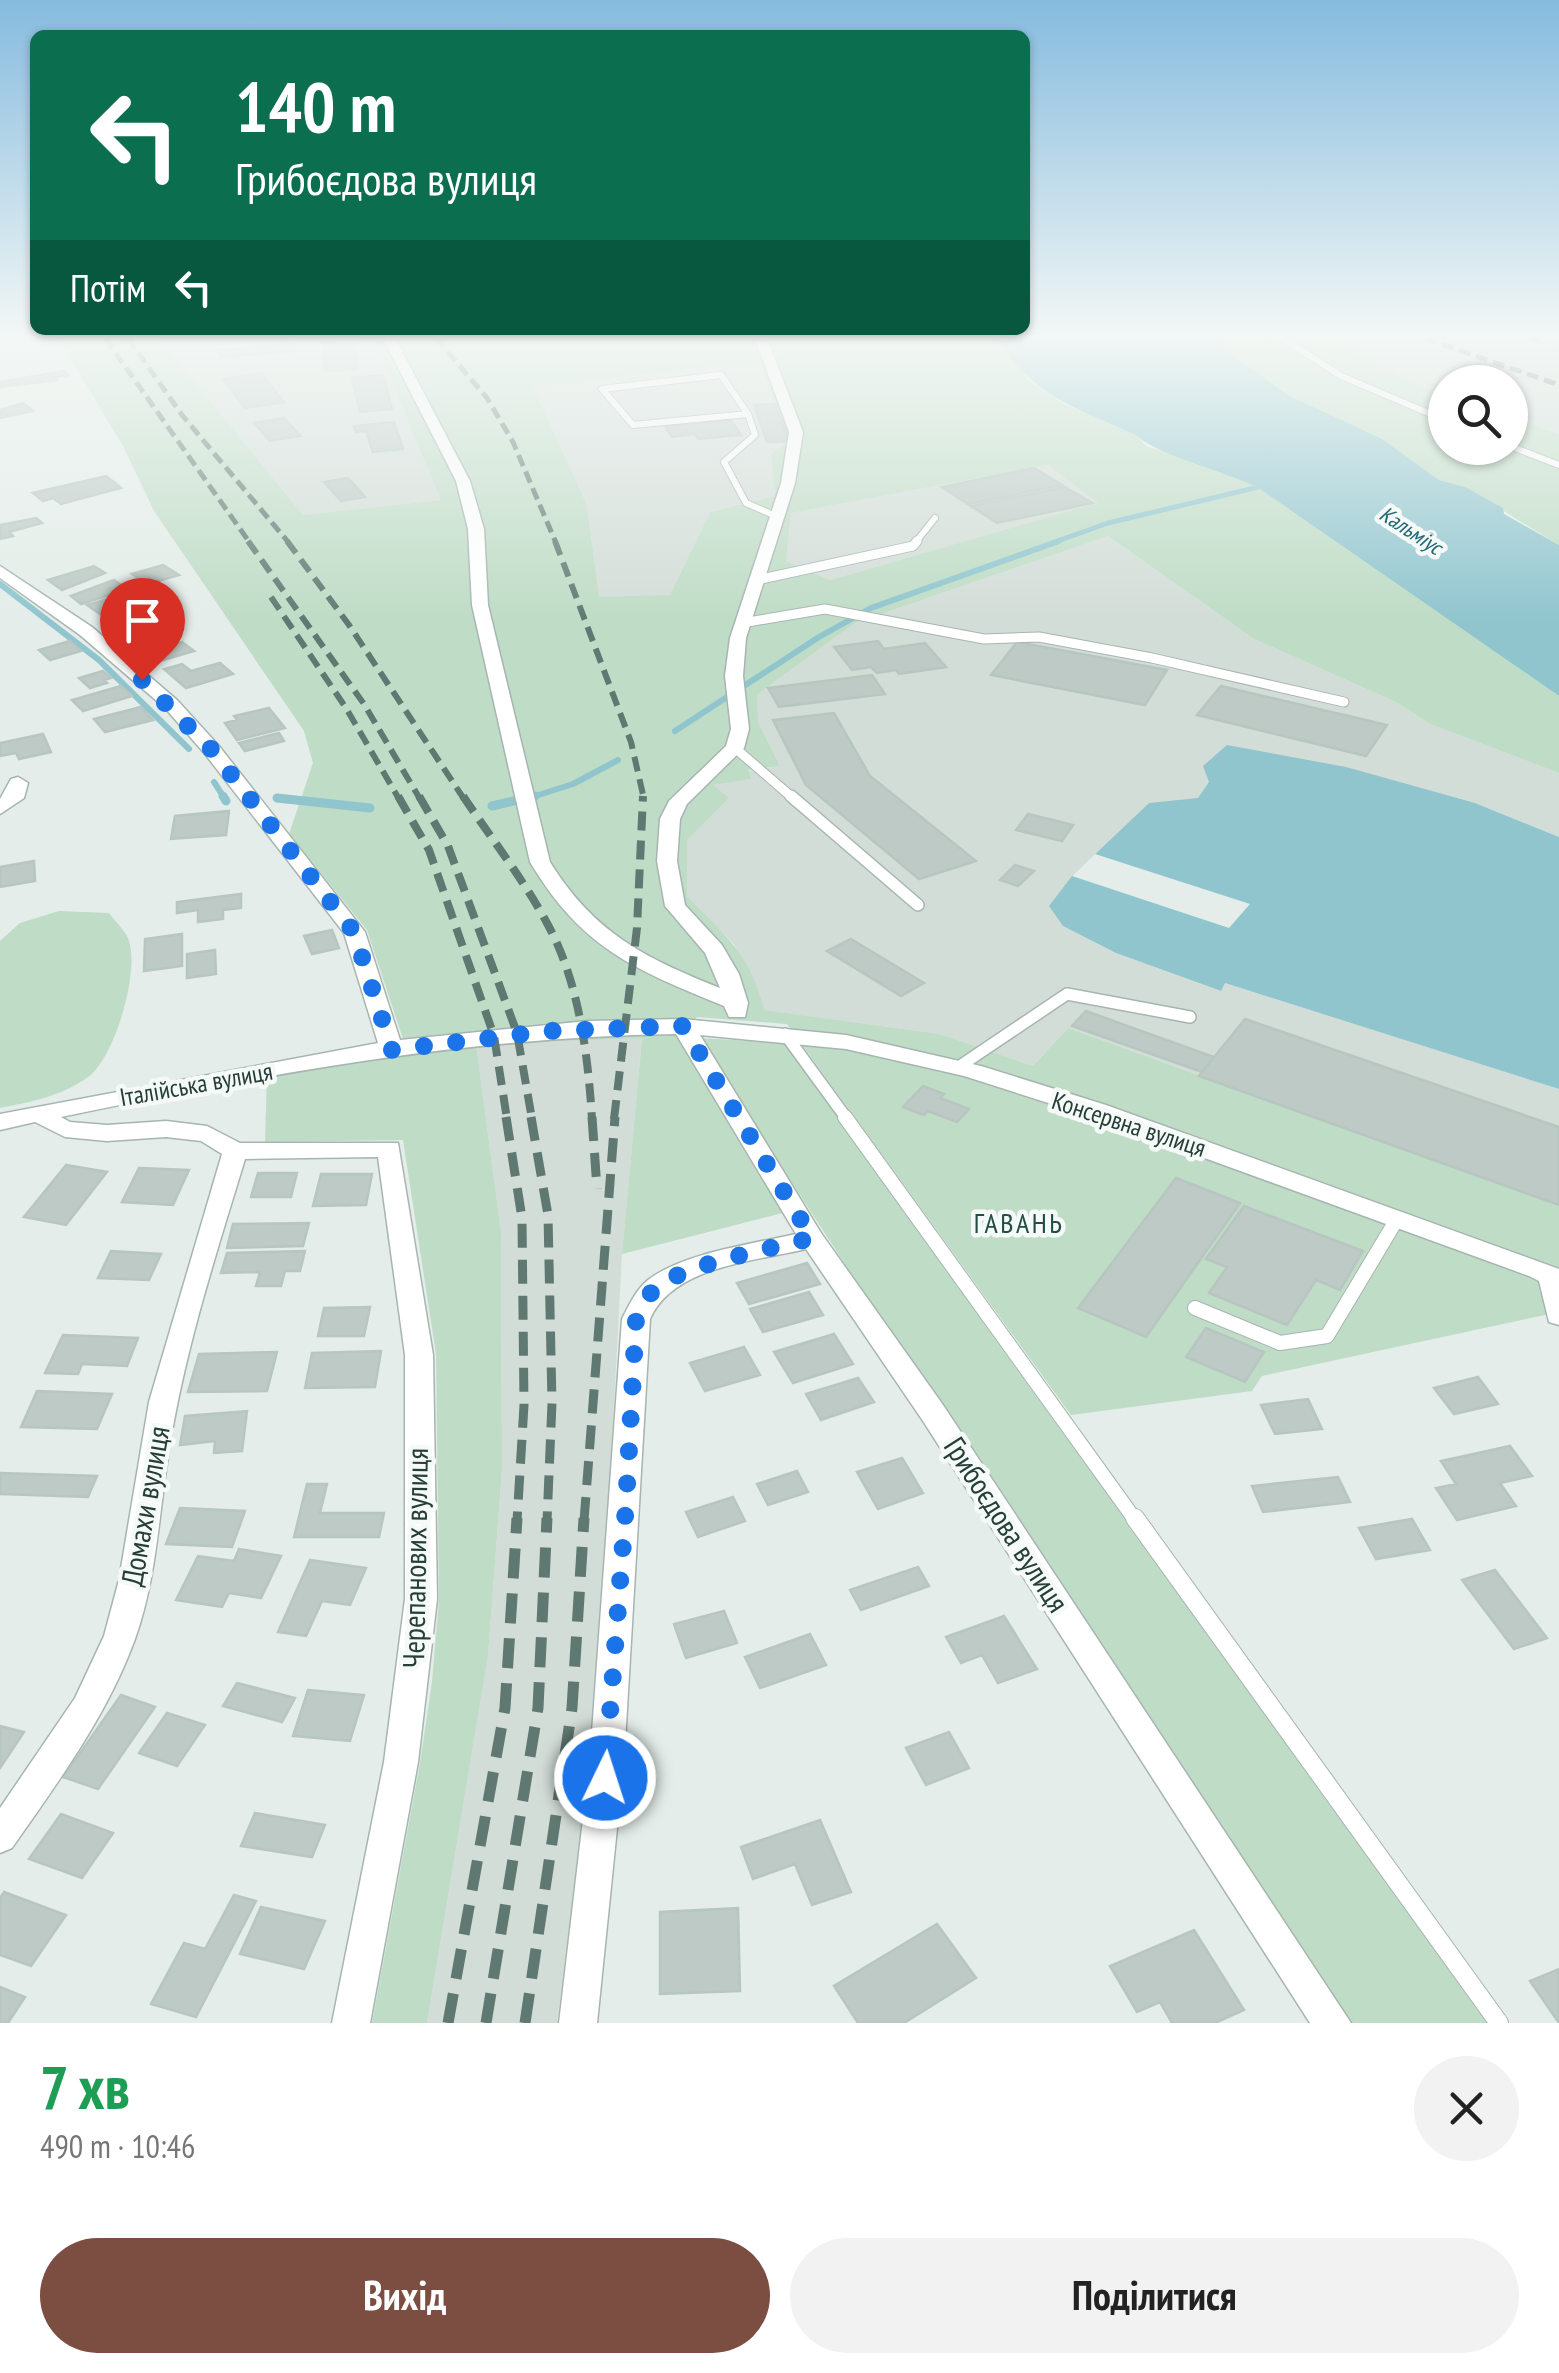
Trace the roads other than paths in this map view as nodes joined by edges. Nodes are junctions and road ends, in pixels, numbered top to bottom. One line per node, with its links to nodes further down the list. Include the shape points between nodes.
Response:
1 (439, 432): 16 (street, via 464,481 476,528 480,605 540,862 558,896 590,931 642,964)
2 (754, 432): 6 (lane, via 724,462 746,503)
3 (796, 432): 6 (street)
4 (1528, 453): 5 (lane)
5 (1559, 465)
6 (778, 517): 9 (street)
7 (935, 518): 9 (lane, via 913,546)
8 (0, 572): 21 (street, via 86,631 171,704 212,750 354,932)
9 (756, 580): 10 (street)
10 (742, 623): 11 (lane, via 825,610 984,639 1039,637); 12 (street, via 734,676 740,704)
11 (1344, 702)
12 (735, 748): 15 (lane); 16 (street, via 679,801 670,819 667,861 675,906 714,950)
13 (18, 784): 14 (street, via 14,798)
14 (0, 808)
15 (918, 905)
16 (736, 1003): 19 (street)
17 (1190, 1017): 22 (lane, via 1067,994)
18 (683, 1026): 19 (street, Консервна вулиця); 21 (street, Італійська вулиця, via 548,1031); 27 (street, Грибоєдова вулиця)
19 (738, 1030): 20 (street, Консервна вулиця)
20 (785, 1034): 22 (street, Консервна вулиця); 35 (lane)
21 (392, 1050): 23 (street, Італійська вулиця)
22 (957, 1068): 26 (street, Консервна вулиця, via 1172,1136)
23 (38, 1114): 24 (street, Італійська вулиця); 25 (street, via 65,1129 208,1134)
24 (0, 1122)
25 (235, 1151): 31 (street, Домахи вулиця, via 181,1330 131,1595 111,1660 78,1724); 32 (street, Черепанових вулиця, via 389,1149 419,1356 421,1599 401,1762)
26 (1397, 1219): 28 (street, Консервна вулиця); 29 (lane, via 1327,1336 1280,1343)
27 (812, 1238): 33 (street, via 659,1285 636,1320 598,1875); 34 (street, Грибоєдова вулиця)
28 (1556, 1278): 30 (street)
29 (1195, 1308)
30 (1559, 1315)
31 (0, 1837)
32 (351, 2023)
33 (578, 2023)
34 (1332, 2023)
35 (1500, 2023)

